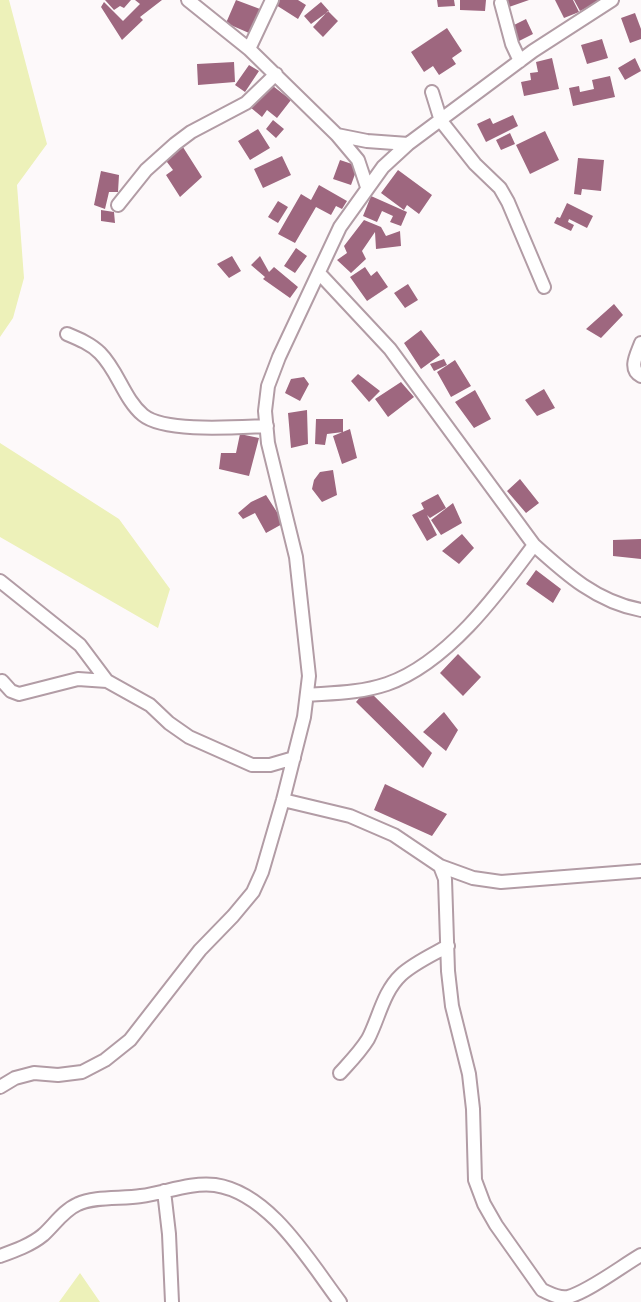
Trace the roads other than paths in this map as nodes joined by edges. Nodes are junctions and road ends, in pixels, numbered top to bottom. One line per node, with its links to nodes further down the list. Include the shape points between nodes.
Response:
1 (188, 0): 5 (street)
2 (272, 0): 5 (street)
3 (612, 0): 6 (street)
4 (501, 3): 6 (street)
5 (249, 49): 7 (street)
6 (520, 61): 9 (street)
7 (276, 74): 10 (street); 13 (street, via 246,103 175,144)
8 (432, 92): 9 (street)
9 (441, 121): 11 (street); 15 (street, via 500,188)
10 (337, 135): 11 (street); 12 (street, via 358,160)
11 (408, 144): 12 (street)
12 (367, 187): 14 (street, via 340,227)
13 (118, 205)
14 (319, 272): 19 (street, via 268,386); 20 (street, via 390,349)
15 (544, 287)
16 (67, 334): 19 (street, via 103,355 129,399 145,416 162,424)
17 (641, 343): 18 (street, via 634,369)
18 (641, 376)
19 (267, 426): 25 (street, via 296,557 306,636)
20 (534, 545): 22 (street, via 594,594); 25 (street, via 502,589 443,650 415,671 355,692)
21 (0, 581): 24 (street, via 79,645)
22 (641, 610)
23 (2, 681): 24 (street, via 19,694 78,679)
24 (107, 681): 26 (street, via 150,705 189,737 252,765)
25 (307, 695): 26 (street)
26 (294, 758): 27 (street)
27 (284, 800): 28 (street, via 350,816 394,835); 32 (street, via 253,892 200,950 130,1040 82,1072 34,1073)
28 (440, 866): 29 (street, via 502,882); 30 (street, via 445,879)
29 (641, 871)
30 (448, 946): 31 (street, via 399,976 367,1039); 34 (street, via 452,1006 469,1074 475,1180 496,1225 542,1290 556,1297 567,1298)
31 (340, 1073)
32 (0, 1087)
33 (164, 1191): 35 (street, via 82,1202 40,1238); 36 (street); 37 (street, via 214,1185 237,1191 264,1209 297,1244)
34 (641, 1255)
35 (0, 1256)
36 (172, 1302)
37 (340, 1302)

